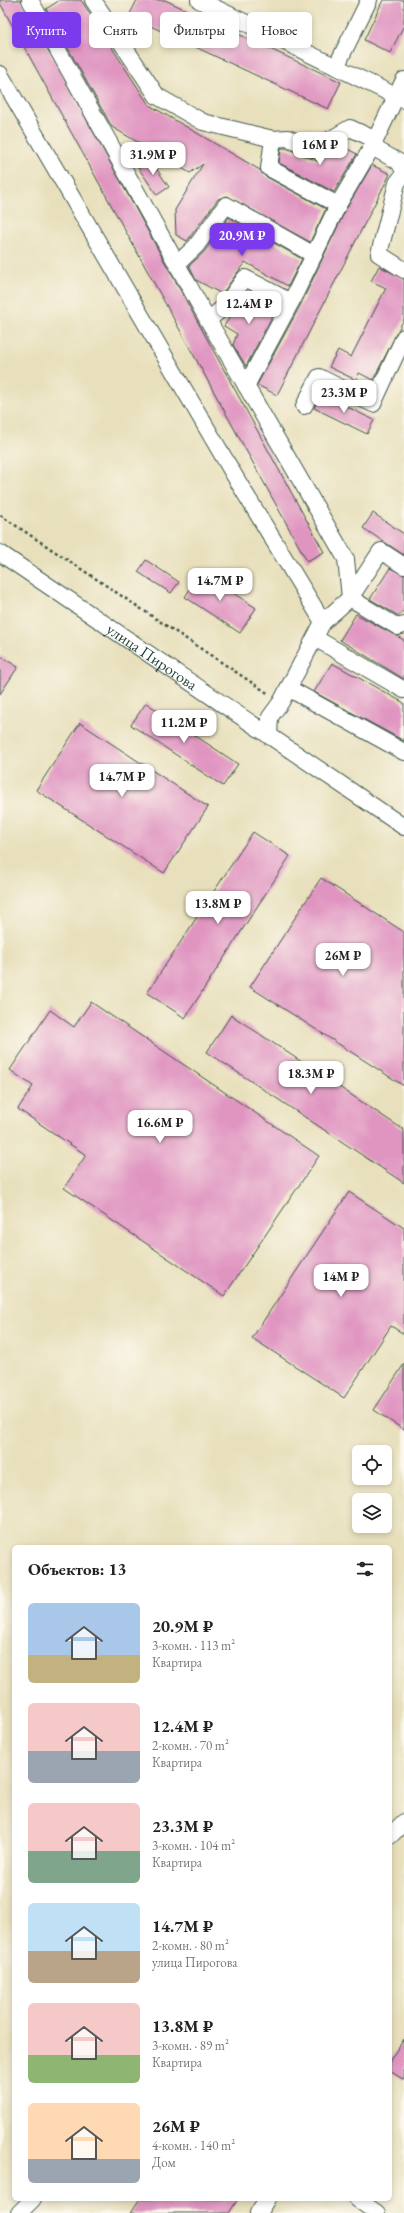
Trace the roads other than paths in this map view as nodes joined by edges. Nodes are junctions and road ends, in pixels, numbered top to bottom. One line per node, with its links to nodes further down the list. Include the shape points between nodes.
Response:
1 (93, 0): 9 (street, via 157,96 203,122)
2 (199, 0): 5 (street)
3 (369, 0): 5 (street)
4 (33, 1): 14 (street)
5 (336, 67): 8 (street)
6 (0, 74): 24 (street)
7 (404, 80): 8 (street)
8 (400, 98): 10 (street)
9 (272, 139): 10 (street, via 288,138 314,149 350,128); 12 (street, via 268,168)
10 (373, 143): 11 (street, via 400,162); 12 (street)
11 (404, 172): 15 (street, via 397,184 378,254)
12 (338, 205): 13 (street)
13 (314, 255): 14 (street, via 226,205 196,246); 16 (street)
14 (177, 264): 17 (street)
15 (404, 270)
16 (291, 302): 17 (street, via 245,278 223,308); 19 (street)
17 (208, 320): 19 (street)
18 (404, 337): 20 (street, via 373,404 319,377)
19 (246, 386): 23 (street, via 346,559)
20 (304, 406)
21 (0, 553): 29 (street, улица Пирогова)
22 (404, 566): 23 (street, via 381,551)
23 (350, 598): 24 (street); 25 (street, via 398,627)
24 (323, 622): 26 (street)
25 (404, 626)
26 (315, 638): 27 (street); 28 (street)
27 (404, 690)
28 (285, 695): 29 (street, via 270,718); 30 (street)
29 (269, 736): 31 (street, улица Пирогова)
30 (404, 752)
31 (404, 827)
32 (404, 1822): 33 (street)
33 (392, 1834)
34 (31, 2201): 37 (street)
35 (266, 2201): 38 (street)
36 (360, 2201): 39 (street)
37 (19, 2213)
38 (258, 2213)
39 (377, 2213)

